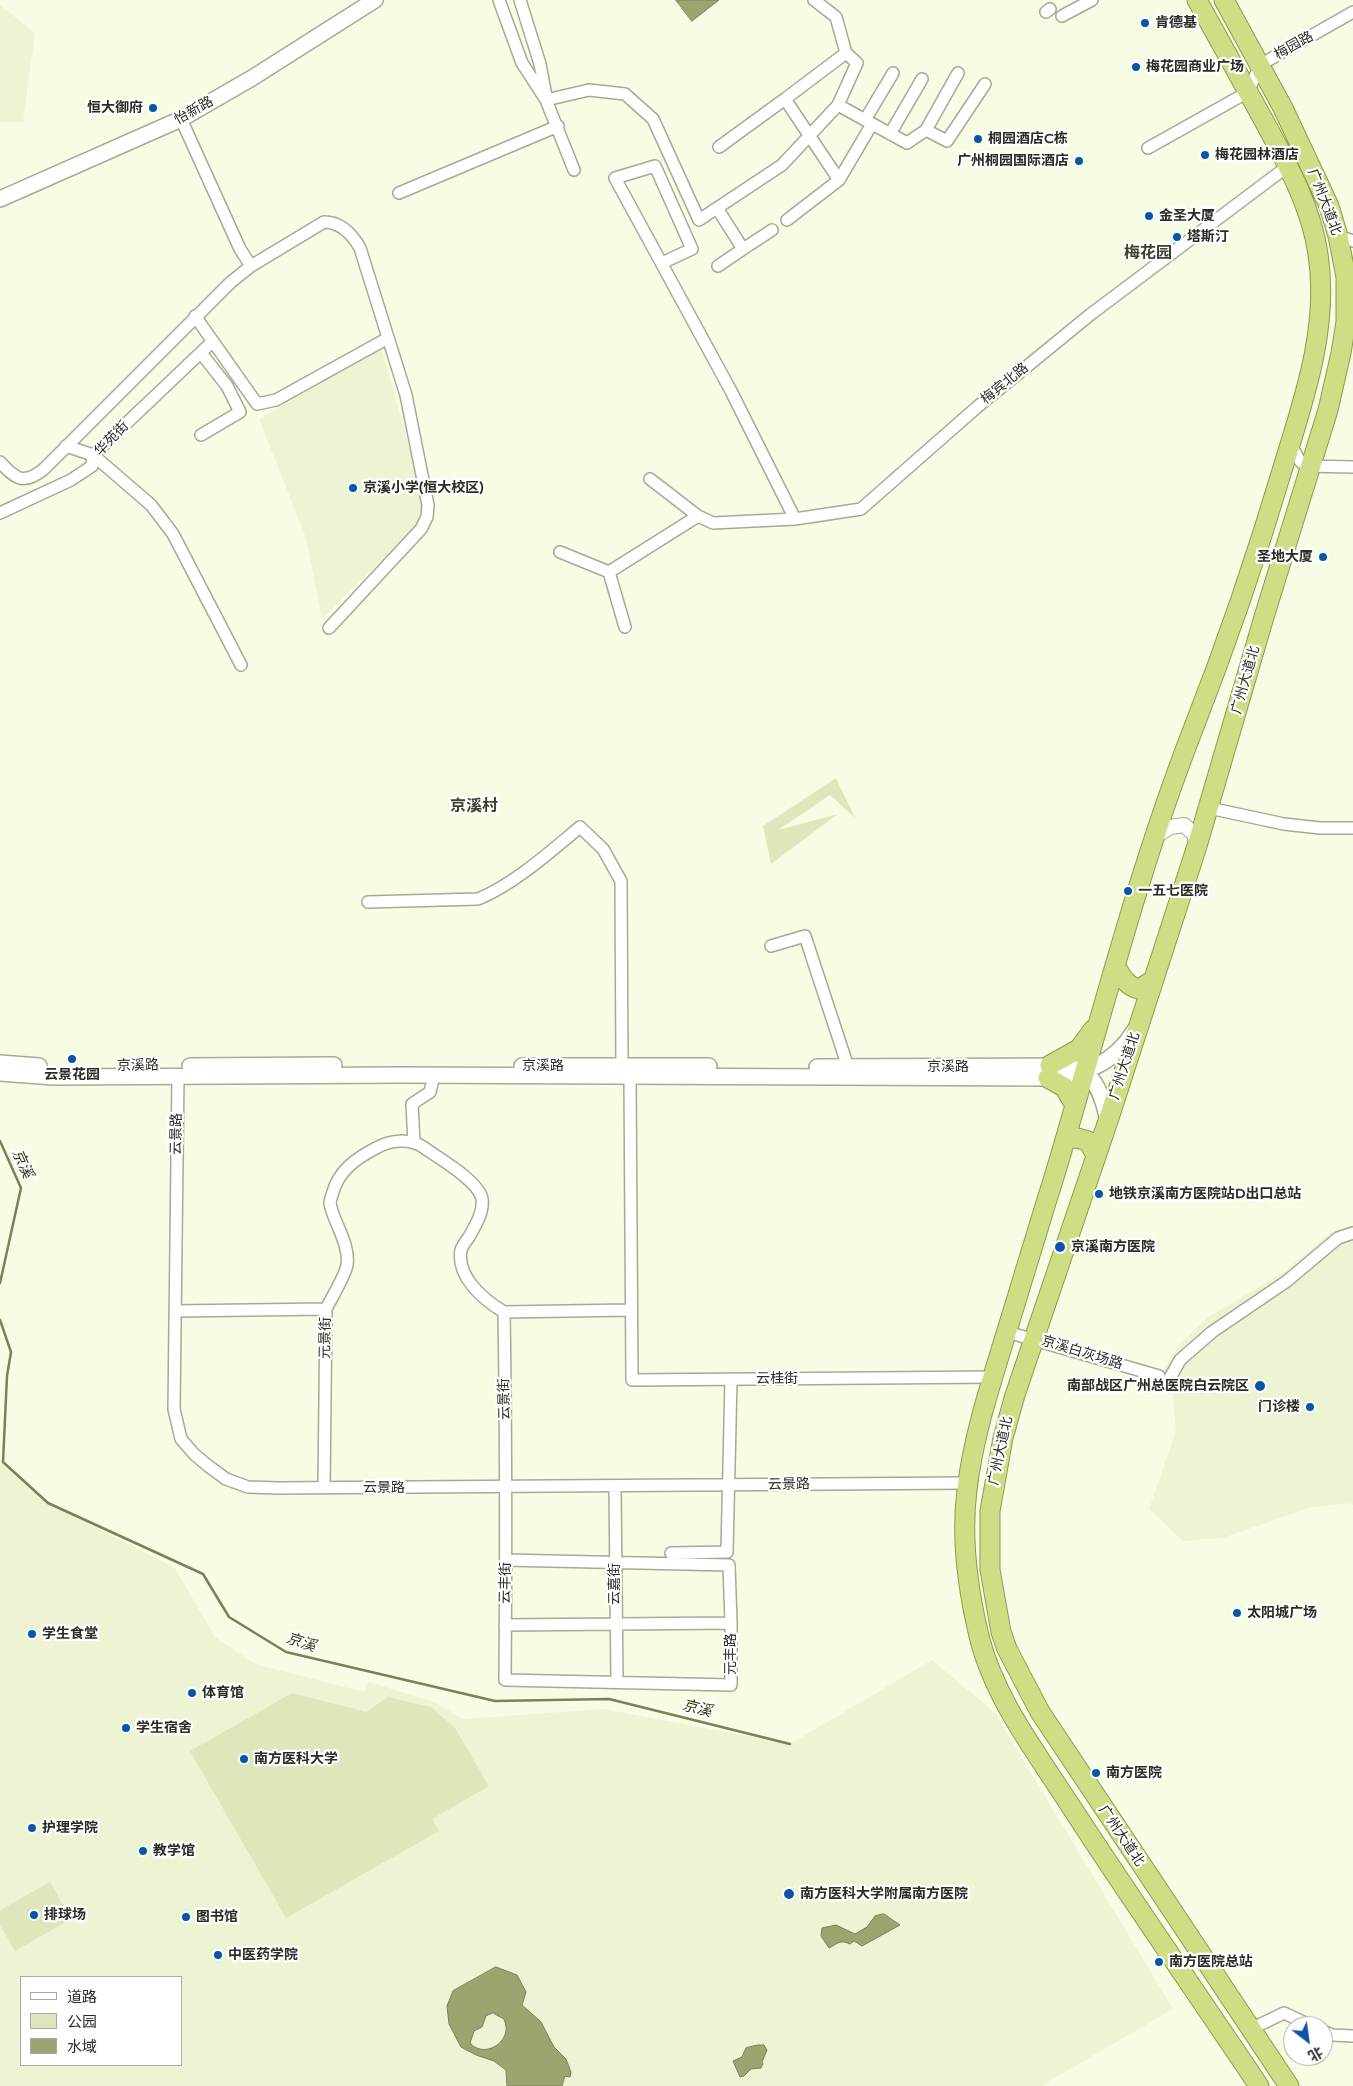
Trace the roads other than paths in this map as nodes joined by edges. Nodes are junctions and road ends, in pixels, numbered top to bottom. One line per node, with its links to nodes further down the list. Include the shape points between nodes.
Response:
1 (356, 0): 34 (main road, 怡新路, via 192,103)
2 (375, 0): 22 (main road, 怡新路)
3 (499, 0): 19 (street, via 522,62)
4 (520, 0): 19 (street, via 540,64)
5 (814, 0): 11 (street, via 836,17)
6 (1092, 0): 10 (street)
7 (1197, 0): 17 (highway, 广州大道北)
8 (1224, 0): 12 (highway, 广州大道北)
9 (1353, 12): 12 (street, 梅园路)
10 (1062, 16)
11 (846, 53): 18 (street); 20 (street, via 857,62)
12 (1260, 65): 17 (street, 梅园路); 21 (highway, 广州大道北)
13 (893, 73): 23 (street)
14 (958, 74): 26 (street)
15 (922, 79): 27 (street)
16 (985, 84): 26 (street, via 947,141)
17 (1248, 92): 24 (highway, 广州大道北); 30 (street)
18 (785, 99): 28 (street); 29 (street)
19 (546, 100): 25 (street); 37 (street, via 589,90 625,94 653,119 699,220)
20 (838, 105): 23 (street); 28 (street)
21 (1286, 115): 24 (street); 40 (highway, 广州大道北)
22 (181, 120): 36 (main road, 怡新路); 43 (street, via 240,249)
23 (869, 122): 27 (street); 33 (street)
24 (1266, 125): 31 (highway, 广州大道北)
25 (558, 126): 32 (street); 35 (street)
26 (926, 130): 27 (street, via 907,143)
27 (890, 134)
28 (810, 135): 33 (street); 37 (street, via 782,166)
29 (719, 147)
30 (1148, 148)
31 (1288, 166): 50 (highway, 广州大道北, via 1312,225 1321,291 1312,368); 59 (street, 梅宾北路, via 1091,314 976,408 861,509)
32 (574, 170)
33 (838, 180): 38 (street)
34 (0, 188)
35 (398, 193)
36 (0, 199)
37 (717, 208): 41 (street)
38 (786, 220)
39 (772, 230): 41 (street)
40 (1346, 239): 54 (highway, 广州大道北, via 1346,322 1335,384)
41 (743, 249): 44 (street)
42 (662, 263): 42 (street, via 614,178 655,166 692,249); 59 (street)
43 (251, 266): 45 (street); 46 (street, via 324,222 335,224 349,232 360,248)
44 (718, 266)
45 (195, 316): 47 (street); 51 (street)
46 (388, 338): 47 (street, via 276,400 258,404); 63 (street, via 412,419 428,505 427,517 421,529)
47 (212, 342): 48 (street, 华苑街)
48 (201, 353): 49 (street, via 228,386 240,412); 52 (street, 华苑街)
49 (200, 435)
50 (1290, 444): 54 (street, via 1303,464); 67 (highway, 广州大道北, via 1239,610)
51 (66, 446): 52 (street); 53 (street, via 44,469 27,480 8,471)
52 (93, 455): 57 (street, 华苑街, via 92,466 78,475); 64 (street, via 151,505 173,534)
53 (0, 462)
54 (1311, 467): 55 (street); 65 (highway, 广州大道北)
55 (1353, 468)
56 (650, 479): 58 (street)
57 (0, 513)
58 (698, 516): 59 (street, 梅宾北路, via 713,523); 61 (street)
59 (795, 519)
60 (560, 552): 61 (street)
61 (609, 572): 62 (street)
62 (625, 627)
63 (329, 628)
64 (241, 665)
65 (1209, 808): 66 (street, via 1284,824); 68 (highway, 广州大道北)
66 (1353, 828)
67 (1156, 836): 68 (street, via 1170,827 1184,825 1194,834); 71 (highway, 广州大道北)
68 (1198, 846): 72 (highway, 广州大道北)
69 (368, 902): 77 (street, 云桂街, via 478,899 492,894 580,827 603,850 621,881)
70 (771, 946): 76 (street, via 805,936)
71 (1116, 965): 72 (highway, via 1134,988 1139,989); 73 (highway, 广州大道北)
72 (1152, 981): 74 (highway, 广州大道北)
73 (1102, 1016): 78 (highway, via 1079,1049); 79 (highway, 广州大道北)
74 (1140, 1020): 79 (main road, 京溪路, via 1119,1051); 84 (highway, 广州大道北)
75 (0, 1063): 77 (main road, 京溪路, via 64,1067 283,1064)
76 (848, 1067): 77 (main road, 京溪路); 78 (main road, 京溪路)
77 (626, 1071): 78 (main road, 京溪路); 81 (main road, 京溪路); 90 (street, 云桂街)
78 (1049, 1071): 79 (main road, 京溪路, via 1063,1077); 83 (highway)
79 (1085, 1072): 83 (highway, 广州大道北); 84 (main road, via 1101,1095)
80 (0, 1074): 82 (main road, 京溪路)
81 (434, 1075): 82 (main road, 京溪路); 86 (street, via 430,1092 412,1104)
82 (178, 1076): 91 (street, 云景路)
83 (1075, 1105): 85 (highway, 广州大道北)
84 (1108, 1121): 87 (highway, 广州大道北)
85 (1065, 1140): 87 (highway, via 1077,1138 1088,1141); 93 (highway, 广州大道北)
86 (414, 1143): 89 (street, via 407,1140 379,1146 345,1169 335,1183 330,1202 343,1235 347,1265); 92 (street, via 475,1186 482,1198 481,1214 461,1249 462,1266 468,1282)
87 (1096, 1155): 94 (highway, 广州大道北)
88 (1353, 1233): 94 (street, 京溪白灰场路, via 1338,1238 1288,1281 1212,1332 1165,1377)
89 (326, 1309): 91 (street, 元景街); 101 (street, 元景街)
90 (630, 1310): 92 (street); 96 (street, 云桂街, via 632,1380)
91 (175, 1311): 101 (street, 云景路, via 174,1409 181,1439 194,1454 226,1479 248,1487)
92 (504, 1312): 100 (street, 云景街)
93 (1007, 1332): 94 (street, 京溪白灰场路); 95 (highway, 广州大道北)
94 (1034, 1338): 111 (highway, 广州大道北, via 1003,1438 990,1511 990,1570 1001,1632 1045,1720)
95 (993, 1377): 96 (street, 云桂街); 97 (highway, 广州大道北)
96 (731, 1379): 98 (street)
97 (968, 1483): 98 (street, 云景路); 114 (highway, 广州大道北, via 965,1533 974,1615 984,1654 1004,1699 1103,1856)
98 (728, 1485): 99 (street, 云景路); 102 (street, via 727,1552)
99 (615, 1486): 100 (street, 云景路); 104 (street, 云嘉街)
100 (507, 1487): 101 (street, 云景路); 103 (street, 云丰街)
101 (324, 1488)
102 (671, 1553)
103 (506, 1560): 104 (street); 107 (street, 云丰街)
104 (615, 1563): 105 (street, via 729,1565); 106 (street, 云嘉街)
105 (731, 1623): 106 (street, 元丰路); 109 (street, 元丰路, via 732,1685)
106 (616, 1624): 107 (street, 元丰路); 109 (street, 云嘉街)
107 (506, 1625): 108 (street, 云丰街)
108 (505, 1680): 109 (street, 元丰路)
109 (617, 1682)
110 (1289, 2016): 111 (street, via 1284,2014)
111 (1251, 2030): 115 (highway, 广州大道北)
112 (1333, 2035): 113 (street)
113 (1353, 2036)
114 (1259, 2086)
115 (1289, 2086)

